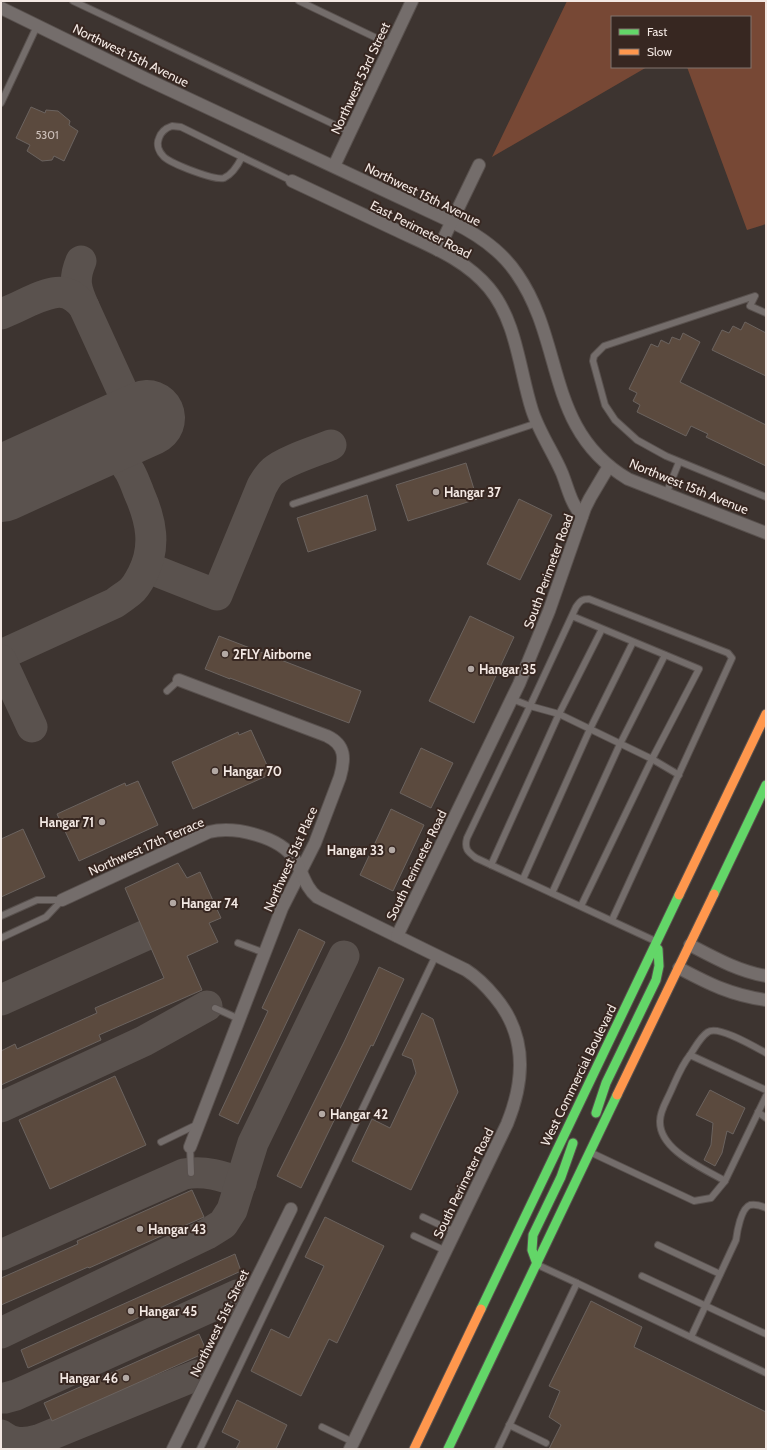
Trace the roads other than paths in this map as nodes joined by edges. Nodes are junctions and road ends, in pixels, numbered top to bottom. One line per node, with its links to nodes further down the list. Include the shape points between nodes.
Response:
1 (73, 1): 8 (lane)
2 (299, 1): 6 (lane)
3 (412, 1): 6 (street, Northwest 53rd Street)
4 (1, 8): 5 (street, Northwest 15th Avenue)
5 (37, 26): 7 (lane); 11 (street, Northwest 15th Avenue)
6 (391, 45): 8 (street, Northwest 53rd Street)
7 (1, 103)
8 (350, 132): 11 (street, Northwest 53rd Street)
9 (242, 157): 9 (lane, East Perimeter Road, via 177,126 164,130 157,142 159,150 169,160 216,178 230,174); 12 (lane, East Perimeter Road)
10 (479, 165): 13 (street)
11 (334, 166): 13 (street, Northwest 15th Avenue)
12 (292, 181): 14 (street, East Perimeter Road)
13 (452, 222): 14 (street); 18 (street, Northwest 15th Avenue, via 478,236 504,257 517,273 537,312 573,420 592,450)
14 (438, 250): 16 (street, East Perimeter Road, via 473,272 500,304 510,328)
15 (766, 313): 17 (lane, via 750,306 755,296 604,346 594,356 594,368 605,405 615,420 637,440)
16 (537, 423): 21 (lane); 22 (street, East Perimeter Road, via 558,465 573,504)
17 (679, 462): 19 (lane); 20 (lane)
18 (608, 466): 19 (street, Northwest 15th Avenue, via 628,479); 22 (street, South Perimeter Road)
19 (666, 494): 23 (street, Northwest 15th Avenue)
20 (766, 497)
21 (293, 504)
22 (582, 516): 30 (street, South Perimeter Road, via 539,637)
23 (766, 533)
24 (572, 616): 25 (lane); 31 (lane); 37 (lane, via 580,601 589,599 730,655 732,661)
25 (602, 629): 26 (lane); 32 (lane)
26 (633, 642): 27 (lane); 34 (lane)
27 (665, 655): 35 (lane); 36 (lane, via 699,669)
28 (179, 680): 29 (lane); 42 (street, Northwest 51st Place, via 332,738 340,746 343,757 342,770 315,843)
29 (167, 690)
30 (512, 699): 31 (lane); 49 (street, South Perimeter Road)
31 (530, 706): 32 (lane); 41 (lane, via 465,844 470,854)
32 (559, 714): 34 (lane); 41 (lane)
33 (766, 714): 39 (highway, West Commercial Boulevard)
34 (590, 729): 35 (lane); 43 (lane)
35 (620, 744): 36 (lane); 44 (lane)
36 (652, 759): 37 (lane); 46 (lane)
37 (679, 775): 48 (lane)
38 (766, 785): 53 (highway, via 760,804)
39 (732, 786): 40 (highway); 51 (highway, West Commercial Boulevard)
40 (725, 820)
41 (491, 865): 43 (lane)
42 (301, 870): 45 (street, Northwest 17th Terrace, via 289,852 272,840 239,831 217,830 194,838); 49 (street, Northwest 17th Terrace, via 306,885 317,897); 54 (street, Northwest 51st Place, via 282,908)
43 (523, 879): 44 (lane)
44 (552, 893): 46 (lane)
45 (62, 900): 47 (lane, via 37,900); 50 (lane, via 46,916)
46 (581, 906): 48 (lane)
47 (1, 916)
48 (612, 920): 51 (lane)
49 (397, 936): 55 (street, South Perimeter Road)
50 (1, 938)
51 (657, 942): 64 (highway, West Commercial Boulevard); 71 (highway, via 658,973 601,1094 594,1117)
52 (238, 943): 54 (lane)
53 (684, 946): 56 (highway); 57 (street, via 731,967)
54 (265, 953): 60 (street, Northwest 51st Place)
55 (436, 955): 77 (street, South Perimeter Road, via 472,974 498,1001 516,1034 520,1063 518,1091 512,1111); 94 (lane)
56 (679, 968): 58 (street, via 724,991); 71 (highway)
57 (766, 976)
58 (766, 1000)
59 (215, 1008): 60 (lane)
60 (239, 1019): 68 (street, Northwest 51st Place)
61 (766, 1053): 62 (lane, via 722,1032 712,1030 703,1037)
62 (690, 1055): 63 (lane); 73 (lane, via 661,1111 661,1133 669,1146 678,1153)
63 (766, 1090)
64 (583, 1095): 81 (highway, via 564,1170 533,1235 532,1250); 95 (highway, West Commercial Boulevard)
65 (766, 1096): 66 (lane)
66 (758, 1112): 67 (lane); 73 (lane)
67 (766, 1118)
68 (199, 1124): 69 (lane); 70 (street, Northwest 51st Place)
69 (161, 1142)
70 (190, 1146): 72 (lane)
71 (590, 1152): 73 (lane, via 694,1201 711,1198); 81 (highway)
72 (191, 1173)
73 (724, 1181)
74 (766, 1208): 82 (lane, via 749,1205 746,1209 736,1240)
75 (291, 1209): 93 (street, Northwest 51st Street)
76 (423, 1217): 77 (lane)
77 (455, 1232): 80 (street, South Perimeter Road)
78 (414, 1236): 80 (lane)
79 (658, 1245): 82 (lane)
80 (446, 1251): 92 (street, South Perimeter Road)
81 (537, 1264): 84 (lane); 96 (highway)
82 (720, 1274): 85 (lane)
83 (642, 1276): 85 (lane)
84 (577, 1283): 87 (lane); 89 (lane)
85 (706, 1306): 86 (lane); 87 (lane)
86 (766, 1334)
87 (691, 1337): 88 (lane)
88 (766, 1373)
89 (509, 1425): 91 (lane); 97 (lane)
90 (322, 1427): 92 (lane)
91 (546, 1443)
92 (352, 1446)
93 (173, 1449)
94 (200, 1449)
95 (414, 1449)
96 (448, 1449)
97 (498, 1449)

